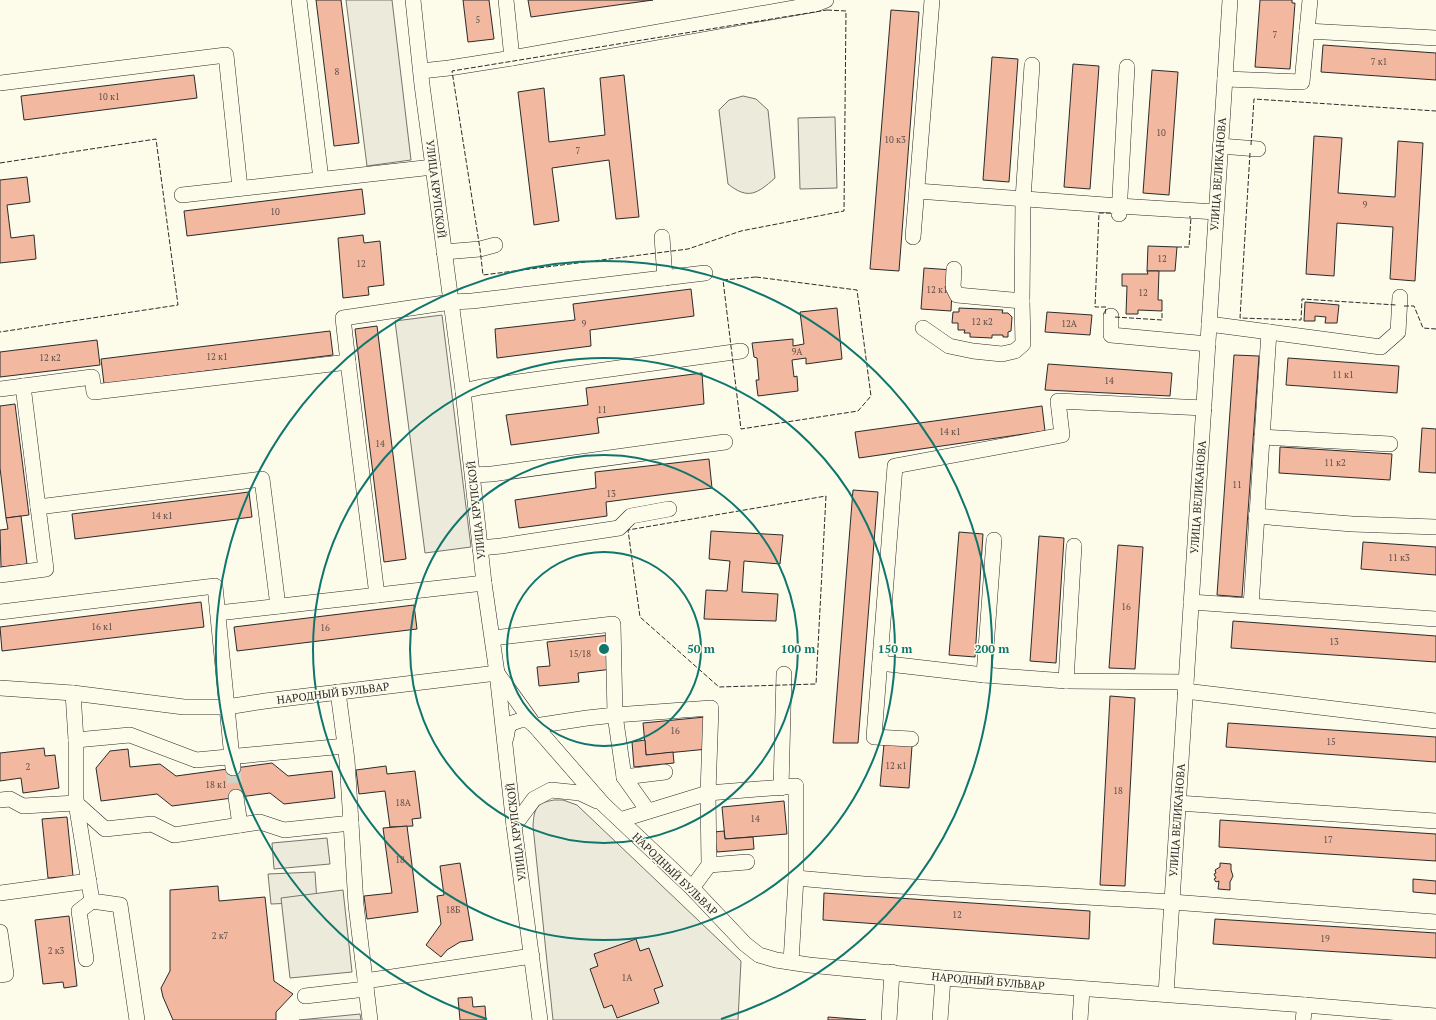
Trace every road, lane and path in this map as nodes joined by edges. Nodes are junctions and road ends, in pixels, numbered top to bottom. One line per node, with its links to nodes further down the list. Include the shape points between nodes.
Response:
1 (299, 0): 19 (street)
2 (413, 0): 13 (street, УЛИЦА КРУПСКОЙ)
3 (506, 0): 10 (street)
4 (826, 0): 10 (street, via 816,4)
5 (932, 0): 21 (street)
6 (1230, 0): 14 (street, УЛИЦА ВЕЛИКАНОВА)
7 (1310, 0): 8 (street)
8 (1307, 31): 9 (street); 14 (street, via 1302,82)
9 (1436, 38)
10 (512, 58): 13 (street)
11 (1032, 65): 23 (street)
12 (1127, 67): 24 (street)
13 (421, 71): 18 (street, УЛИЦА КРУПСКОЙ)
14 (1225, 79): 16 (street, УЛИЦА ВЕЛИКАНОВА)
15 (0, 83): 20 (street, via 226,55)
16 (1220, 146): 17 (street); 25 (street, УЛИЦА ВЕЛИКАНОВА)
17 (1258, 149)
18 (433, 167): 19 (street); 29 (street, УЛИЦА КРУПСКОЙ)
19 (321, 179): 20 (street)
20 (240, 188): 22 (street)
21 (916, 191): 23 (street); 27 (street)
22 (182, 195)
23 (1023, 199): 24 (street); 34 (street)
24 (1119, 210): 25 (street)
25 (1216, 212): 37 (street, УЛИЦА ВЕЛИКАНОВА)
26 (662, 237): 32 (street)
27 (913, 237)
28 (495, 245): 29 (street)
29 (444, 252): 35 (street, УЛИЦА КРУПСКОЙ)
30 (954, 269): 34 (street, via 953,287 958,295)
31 (705, 273): 32 (street)
32 (665, 278): 35 (street)
33 (1400, 297): 39 (street, via 1398,332 1381,347)
34 (1022, 301): 38 (street, via 1023,344 1015,351 1002,354 949,346)
35 (451, 302): 42 (street, via 343,318); 45 (street, УЛИЦА КРУПСКОЙ)
36 (1111, 316): 40 (street, via 1111,335)
37 (1209, 324): 39 (street); 40 (street, УЛИЦА ВЕЛИКАНОВА)
38 (923, 328)
39 (1269, 332): 47 (street)
40 (1208, 344): 46 (street, УЛИЦА ВЕЛИКАНОВА)
41 (741, 351): 45 (street)
42 (348, 362): 43 (street, via 94,392 92,377); 60 (street)
43 (23, 386): 44 (street); 51 (street)
44 (0, 389)
45 (463, 390): 50 (street, УЛИЦА КРУПСКОЙ)
46 (1204, 408): 61 (street, УЛИЦА ВЕЛИКАНОВА); 68 (street, via 1058,401 1062,435 895,466)
47 (1262, 437): 49 (street); 53 (street)
48 (725, 442): 50 (street)
49 (1390, 444)
50 (473, 475): 57 (street, УЛИЦА КРУПСКОЙ)
51 (38, 507): 58 (street, via 46,569); 62 (street, via 262,479)
52 (669, 509): 57 (street, via 631,516 619,528)
53 (1256, 516): 54 (street, via 1352,524); 63 (street)
54 (1436, 527)
55 (994, 540): 71 (street)
56 (1074, 546): 72 (street)
57 (480, 548): 59 (street, УЛИЦА КРУПСКОЙ)
58 (0, 575)
59 (484, 583): 60 (street); 67 (street, УЛИЦА КРУПСКОЙ)
60 (377, 595): 62 (street)
61 (1191, 602): 63 (street); 73 (street, УЛИЦА ВЕЛИКАНОВА)
62 (278, 606): 65 (street)
63 (1251, 606): 66 (street)
64 (0, 612): 65 (street, via 215,586)
65 (218, 613): 77 (street)
66 (1436, 619)
67 (493, 638): 69 (street, УЛИЦА КРУПСКОЙ); 78 (street, via 613,624)
68 (880, 663): 71 (street); 83 (street, via 874,737)
69 (497, 672): 75 (street, НАРОДНЫЙ БУЛЬВАР); 80 (street, НАРОДНЫЙ БУЛЬВАР); 81 (street, УЛИЦА КРУПСКОЙ)
70 (784, 674): 88 (street)
71 (984, 675): 72 (street)
72 (1066, 681): 73 (street)
73 (1186, 687): 79 (street); 93 (street, УЛИЦА ВЕЛИКАНОВА)
74 (0, 688): 76 (street, НАРОДНЫЙ БУЛЬВАР)
75 (338, 692): 77 (street, НАРОДНЫЙ БУЛЬВАР); 84 (street)
76 (73, 693): 77 (street, НАРОДНЫЙ БУЛЬВАР, via 184,707); 82 (street)
77 (227, 707): 85 (street)
78 (615, 715): 80 (street); 87 (street); 89 (street, via 711,708)
79 (1436, 720)
80 (535, 726): 81 (street, via 528,720 512,723 508,727); 94 (street, НАРОДНЫЙ БУЛЬВАР)
81 (506, 739): 100 (street, УЛИЦА КРУПСКОЙ)
82 (76, 740): 85 (street, via 130,735 196,760); 92 (street)
83 (911, 740)
84 (345, 746): 85 (street); 98 (street)
85 (232, 762)
86 (665, 772): 87 (street)
87 (624, 777): 95 (street)
88 (781, 788): 89 (street); 103 (street, via 796,786)
89 (708, 793): 95 (street); 102 (street)
90 (236, 797): 99 (street)
91 (0, 800): 92 (street, via 10,799 23,806)
92 (76, 803): 99 (street, via 105,829 152,824 174,835); 104 (street)
93 (1178, 803): 97 (street); 108 (street, УЛИЦА ВЕЛИКАНОВА)
94 (603, 804): 96 (street, НАРОДНЫЙ БУЛЬВАР); 100 (street, НАРОДНЫЙ БУЛЬВАР, via 580,793 552,790 534,799)
95 (648, 811): 96 (street)
96 (620, 820): 105 (street, НАРОДНЫЙ БУЛЬВАР)
97 (1436, 821)
98 (351, 823): 99 (street, via 284,830 260,822); 117 (street, via 356,905)
99 (240, 825)
100 (514, 826): 111 (street, УЛИЦА КРУПСКОЙ)
101 (747, 862): 102 (street)
102 (709, 865): 105 (street)
103 (796, 878): 108 (street); 113 (street)
104 (89, 881): 106 (street); 107 (street)
105 (692, 888): 113 (street, НАРОДНЫЙ БУЛЬВАР, via 745,944 759,955)
106 (0, 893)
107 (92, 901): 112 (street, via 79,911); 124 (street, via 120,905)
108 (1172, 902): 109 (street); 119 (street, УЛИЦА ВЕЛИКАНОВА)
109 (1436, 922)
110 (0, 932): 115 (street, via 6,974)
111 (532, 956): 117 (street); 126 (street, УЛИЦА КРУПСКОЙ)
112 (86, 959)
113 (791, 962): 114 (street, НАРОДНЫЙ БУЛЬВАР)
114 (892, 972): 116 (street, НАРОДНЫЙ БУЛЬВАР); 127 (street)
115 (0, 975)
116 (943, 978): 118 (street, НАРОДНЫЙ БУЛЬВАР); 128 (street)
117 (366, 985): 120 (street); 125 (street)
118 (1082, 989): 119 (street, НАРОДНЫЙ БУЛЬВАР); 129 (street)
119 (1166, 994): 121 (street, НАРОДНЫЙ БУЛЬВАР)
120 (305, 996)
121 (1305, 1005): 122 (street, НАРОДНЫЙ БУЛЬВАР); 130 (street)
122 (1391, 1016): 123 (street, НАРОДНЫЙ БУЛЬВАР)
123 (1436, 1016)
124 (137, 1020)
125 (370, 1020)
126 (540, 1020)
127 (889, 1020)
128 (940, 1020)
129 (1080, 1020)
130 (1303, 1020)

